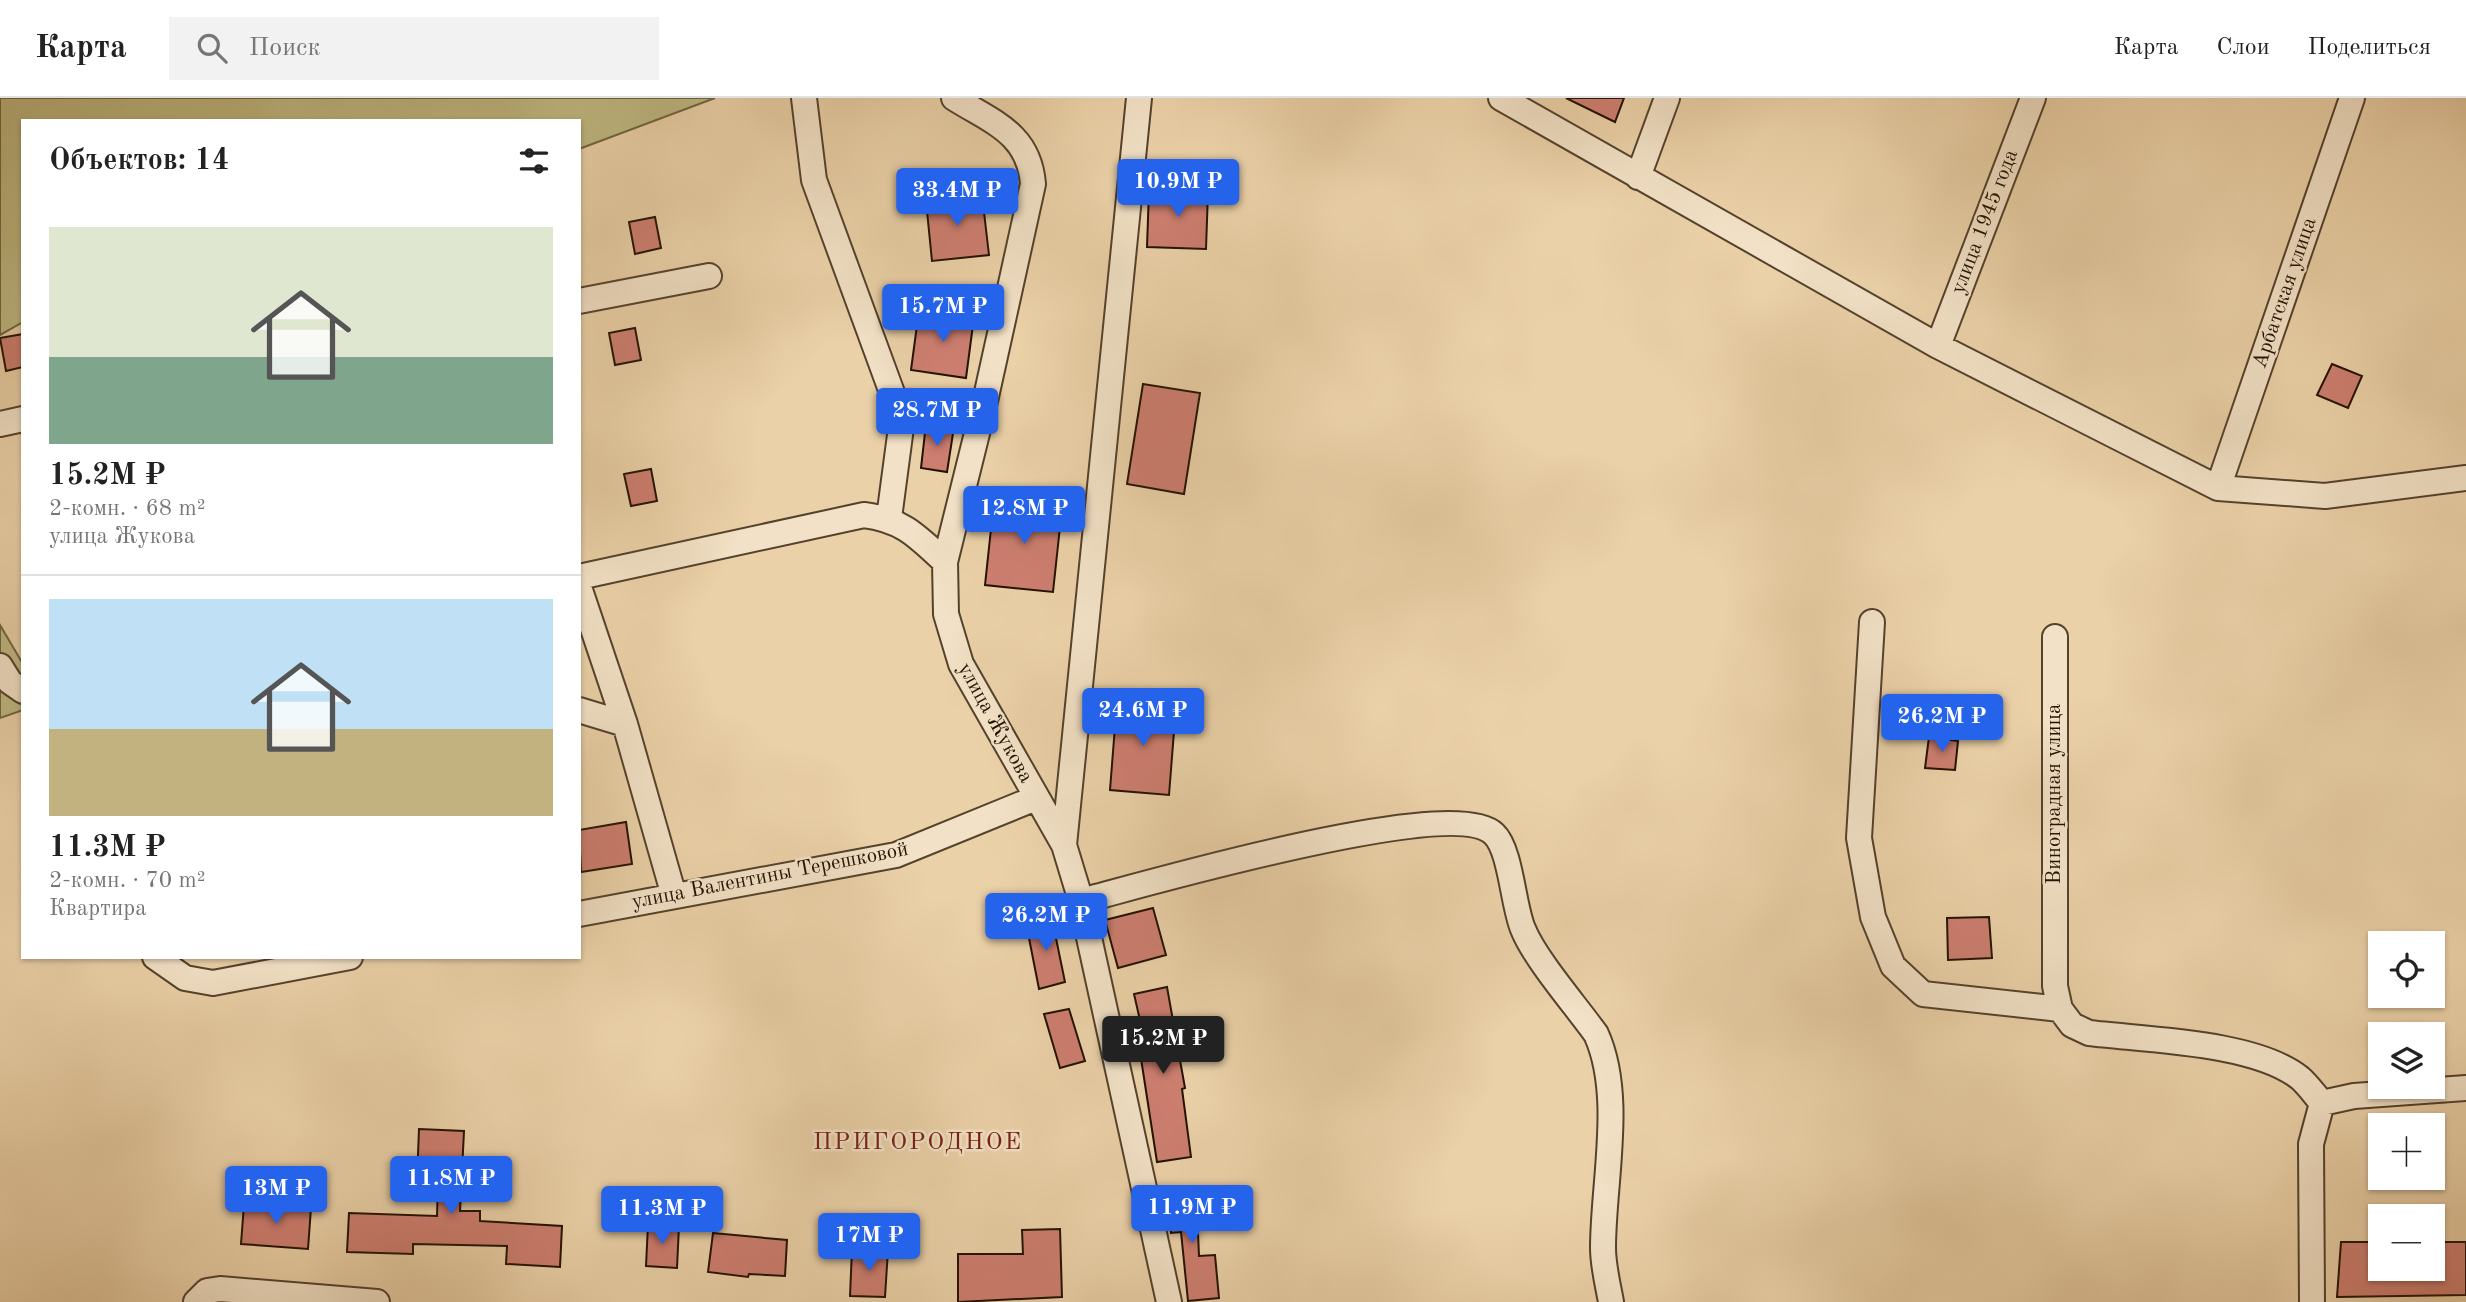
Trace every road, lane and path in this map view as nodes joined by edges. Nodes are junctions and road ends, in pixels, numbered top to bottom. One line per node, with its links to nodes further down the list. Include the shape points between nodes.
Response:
1 (804, 98): 16 (street, via 814,180 902,420)
2 (954, 98): 17 (street, улица Жукова, via 1013,135 1031,164 1033,184)
3 (1139, 98): 27 (street, улица Жукова)
4 (1501, 98): 8 (street)
5 (1667, 98): 8 (street)
6 (2033, 98): 11 (street, улица 1945 года)
7 (2352, 98): 15 (street, Арбатская улица)
8 (1638, 177): 11 (street)
9 (709, 276): 10 (street)
10 (581, 301)
11 (1938, 346): 15 (street)
12 (21, 419): 13 (street)
13 (0, 424)
14 (2466, 478): 15 (street, via 2325,496)
15 (2218, 488)
16 (889, 518): 17 (street, via 911,530); 18 (street, via 864,514)
17 (945, 562): 26 (street, улица Жукова, via 946,614 961,664)
18 (581, 577)
19 (581, 593): 25 (street)
20 (1872, 622): 33 (street, via 1859,838 1873,917 1893,966 1923,993)
21 (2055, 637): 33 (street, Виноградная улица, via 2054,952)
22 (0, 666): 23 (street)
23 (21, 690)
24 (581, 711): 25 (street)
25 (625, 724): 28 (street)
26 (1036, 798): 27 (street, улица Жукова); 28 (street, улица Валентины Терешковой, via 896,855)
27 (1065, 845): 29 (street, улица Жукова)
28 (674, 896): 30 (street, улица Валентины Терешковой)
29 (1081, 901): 39 (street, улица Жукова); 40 (street, via 1274,850 1417,825 1476,825 1496,835 1524,932 1604,1052 1610,1093 1603,1252)
30 (581, 914)
31 (158, 959): 32 (street, via 185,978 213,983)
32 (339, 959)
33 (2060, 1009): 35 (street, via 2073,1025 2089,1033 2230,1050 2269,1060 2301,1079)
34 (2466, 1088): 35 (street, via 2354,1096)
35 (2322, 1103): 41 (street, via 2311,1144)
36 (201, 1297): 37 (street, via 220,1289)
37 (341, 1301): 38 (street)
38 (377, 1302)
39 (1169, 1302)
40 (1611, 1302)
41 (2312, 1302)

